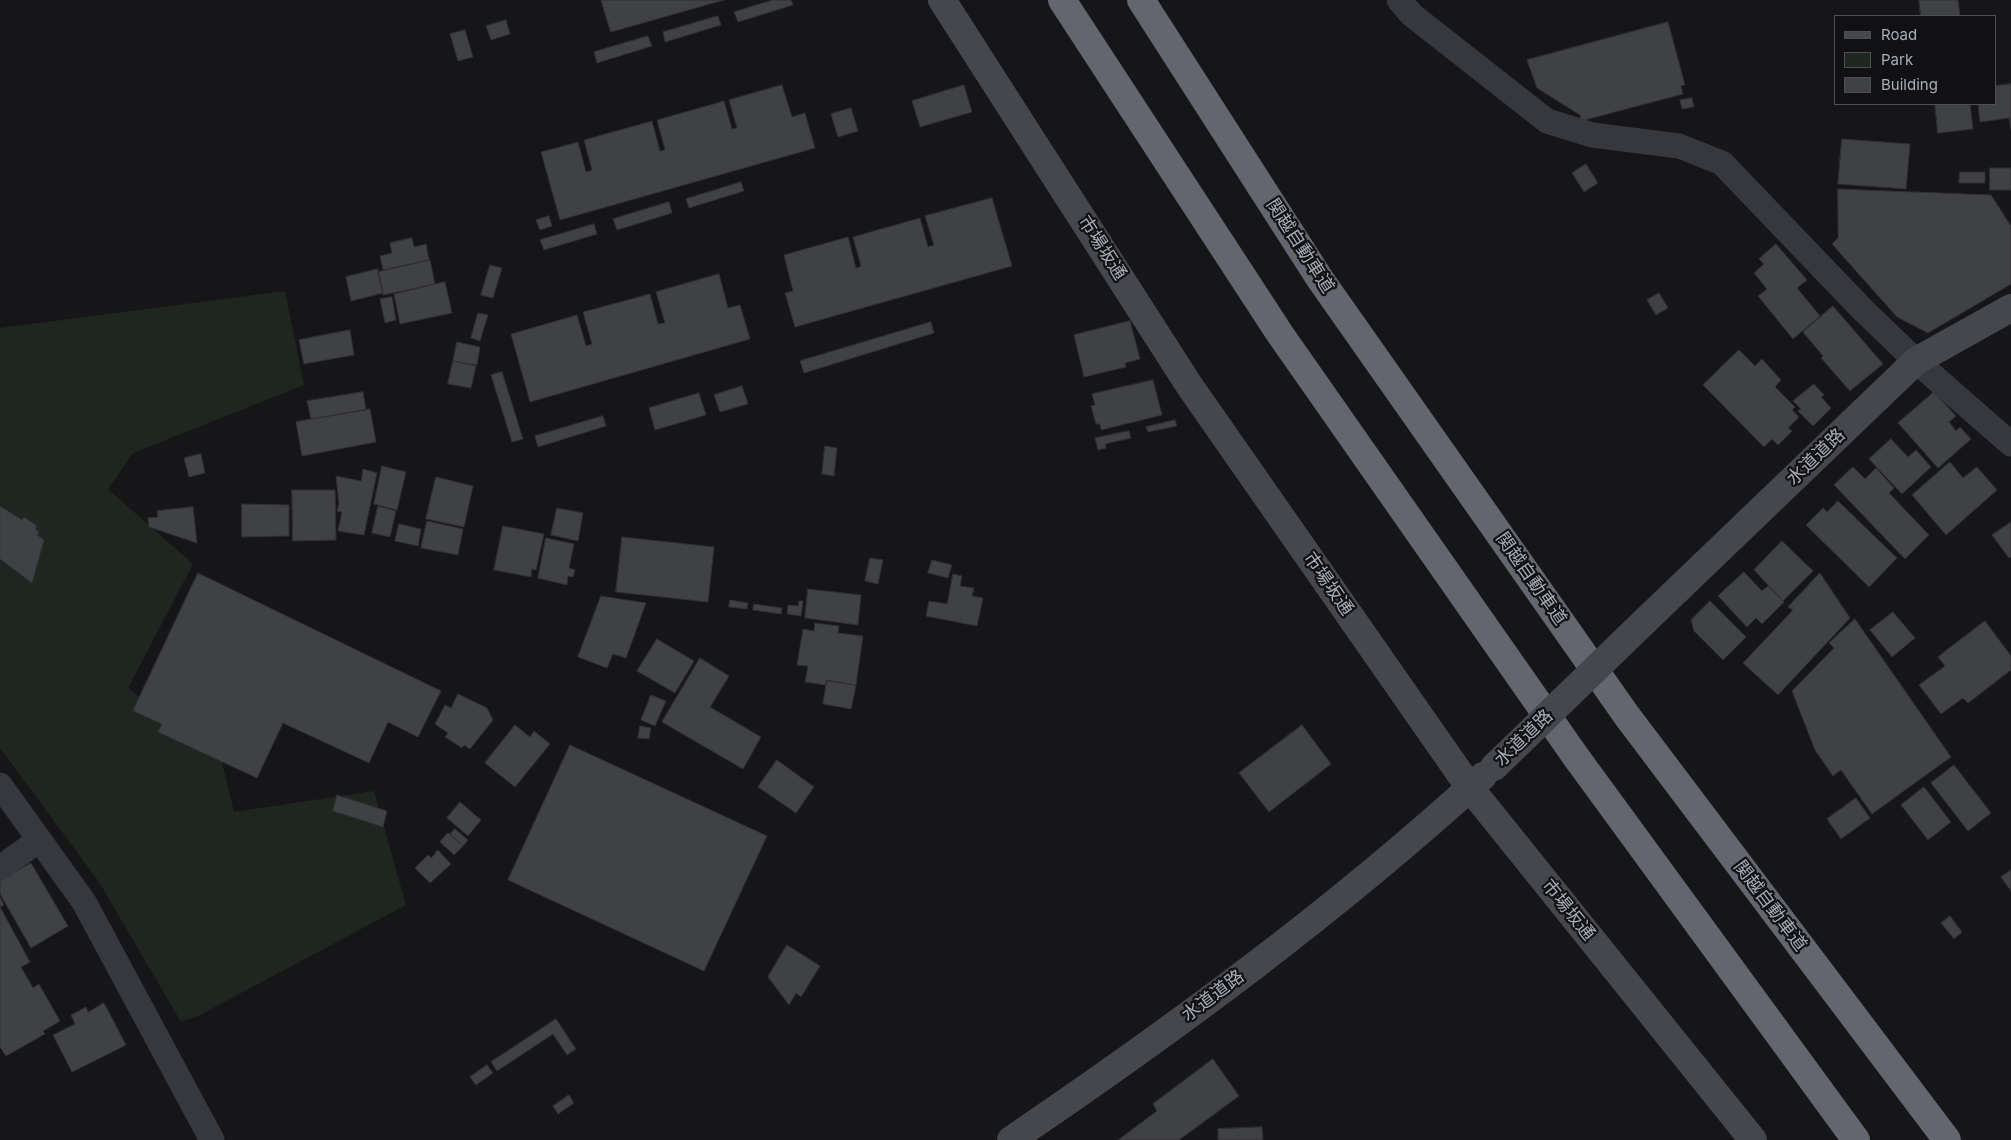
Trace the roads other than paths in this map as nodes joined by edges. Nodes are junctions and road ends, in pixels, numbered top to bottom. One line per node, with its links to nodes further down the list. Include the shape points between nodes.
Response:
1 (942, 0): 9 (street, 市場坂通, via 1189,385)
2 (1062, 0): 15 (highway, via 1285,342 1576,756)
3 (1141, 0): 16 (highway, 関越自動車道, via 1320,279 1627,716)
4 (1399, 0): 6 (street, via 1412,15 1547,121 1592,135 1679,146 1722,163)
5 (2011, 308): 6 (street, 水道道路)
6 (1916, 361): 7 (street); 9 (street, 水道道路, bridge)
7 (2011, 444)
8 (0, 785): 10 (street)
9 (1470, 788): 13 (street, 水道道路, via 1328,909 1132,1057); 14 (street, 市場坂通)
10 (39, 840): 11 (street); 12 (street, via 84,902)
11 (0, 868)
12 (212, 1140)
13 (1012, 1140)
14 (1753, 1140)
15 (1856, 1140)
16 (1947, 1140)

